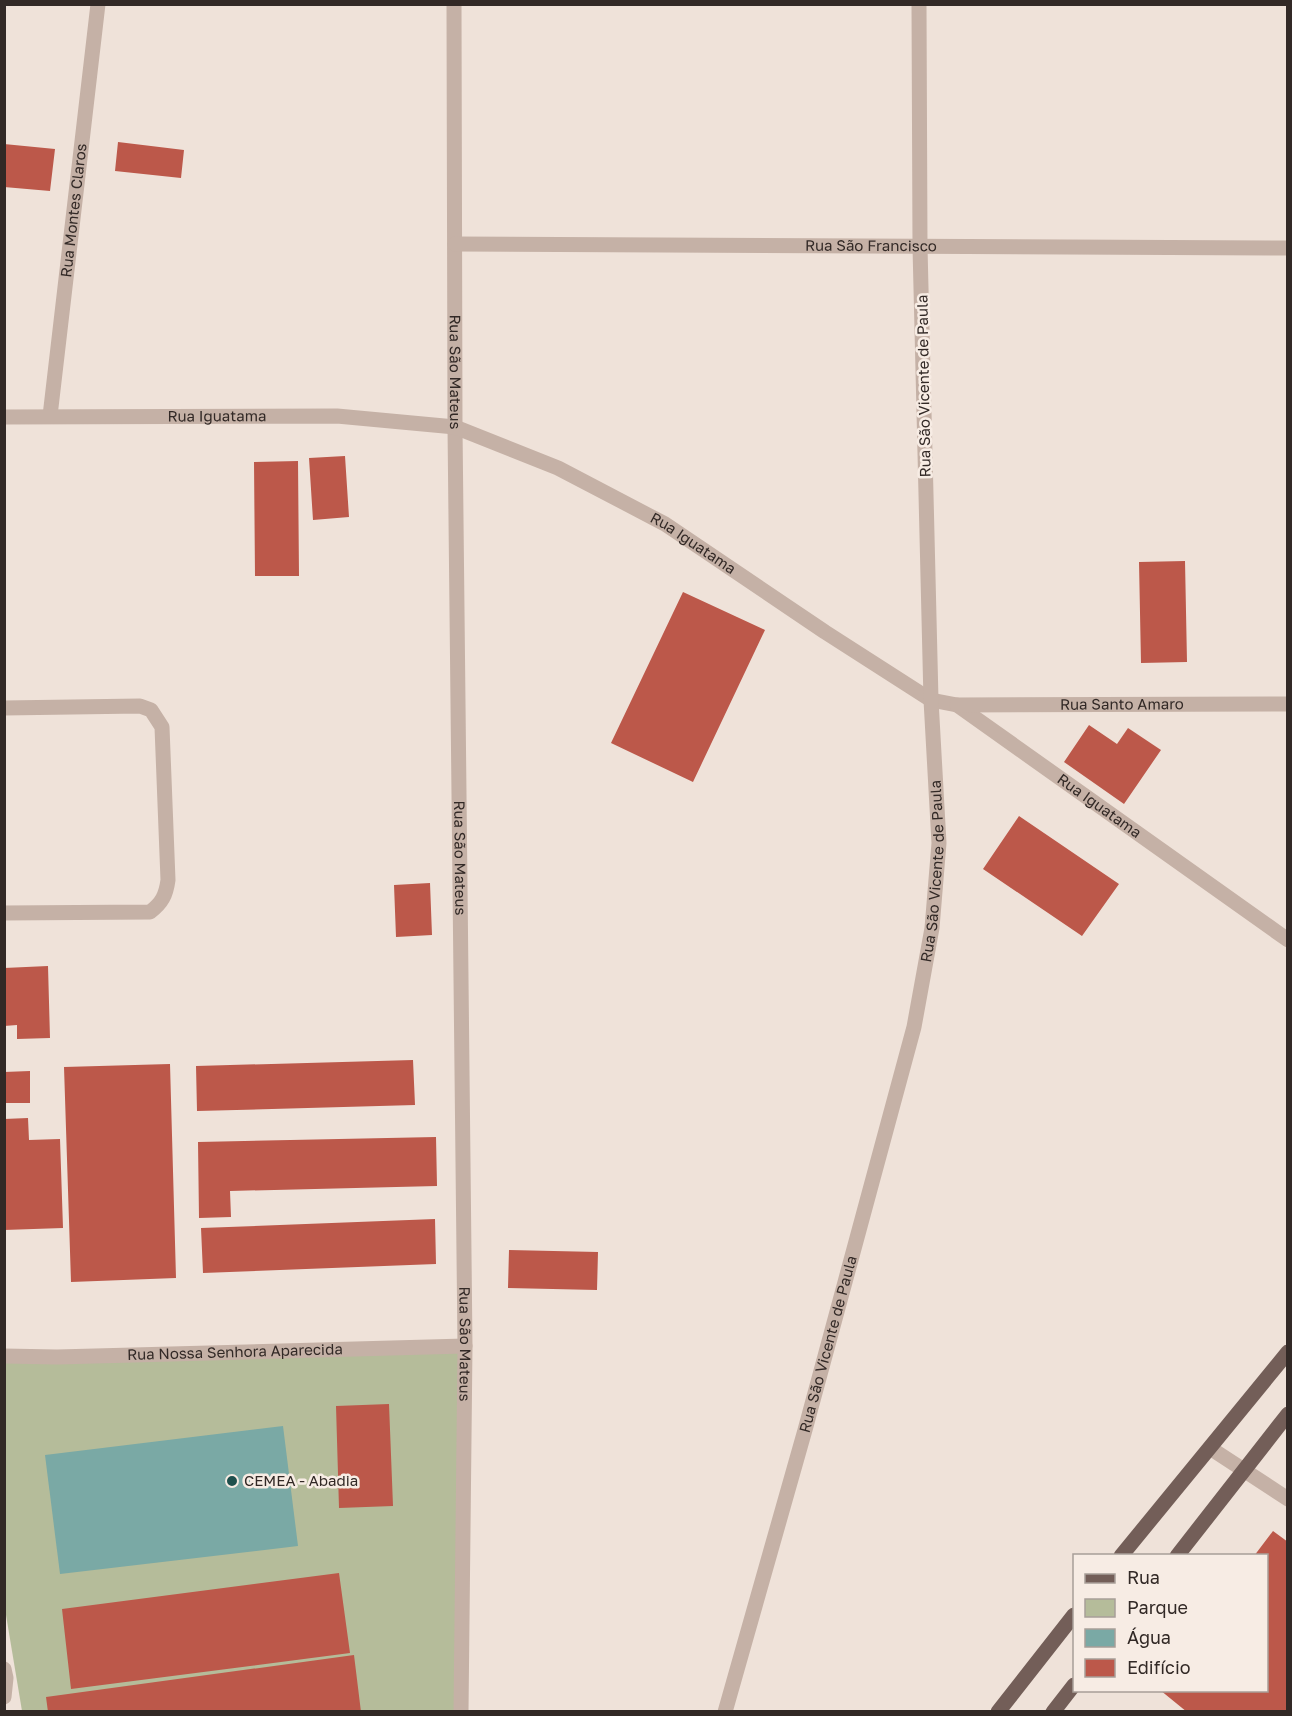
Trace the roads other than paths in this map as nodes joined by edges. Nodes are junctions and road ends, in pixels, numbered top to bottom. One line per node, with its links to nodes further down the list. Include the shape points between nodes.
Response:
1 (98, 4): 7 (street, Rua Montes Claros)
2 (454, 4): 4 (street, Rua São Mateus)
3 (919, 4): 5 (street, Rua São Vicente de Paula)
4 (455, 244): 5 (street, Rua São Francisco); 9 (street, Rua São Mateus)
5 (920, 246): 6 (street, Rua São Francisco); 10 (street, Rua São Vicente de Paula)
6 (1287, 248)
7 (50, 416): 8 (street, Rua Iguatama); 9 (street, Rua Iguatama, via 337,416)
8 (4, 417)
9 (455, 427): 10 (street, Rua Iguatama, via 558,468 665,524); 16 (street, Rua São Mateus)
10 (931, 699): 12 (street, Rua Iguatama); 30 (street, Rua São Vicente de Paula, via 939,843 932,928 914,1027)
11 (1287, 704): 12 (street, Rua Santo Amaro)
12 (957, 705): 15 (street, Rua Iguatama)
13 (4, 708): 14 (street, via 140,706 151,710 162,727 168,880 161,904 150,912)
14 (4, 913)
15 (1287, 940)
16 (465, 1346): 18 (street, Rua Nossa Senhora Aparecida); 29 (street, Rua São Mateus)
17 (1287, 1352): 20 (main road)
18 (4, 1356)
19 (1287, 1414): 21 (main road)
20 (1210, 1449): 21 (street); 23 (main road)
21 (1243, 1470): 22 (street); 24 (main road)
22 (1287, 1499)
23 (1123, 1554)
24 (1179, 1554)
25 (1073, 1616): 31 (main road)
26 (5, 1673): 28 (street)
27 (1073, 1685): 32 (main road)
28 (4, 1698)
29 (461, 1712)
30 (725, 1712)
31 (998, 1712)
32 (1053, 1712)

